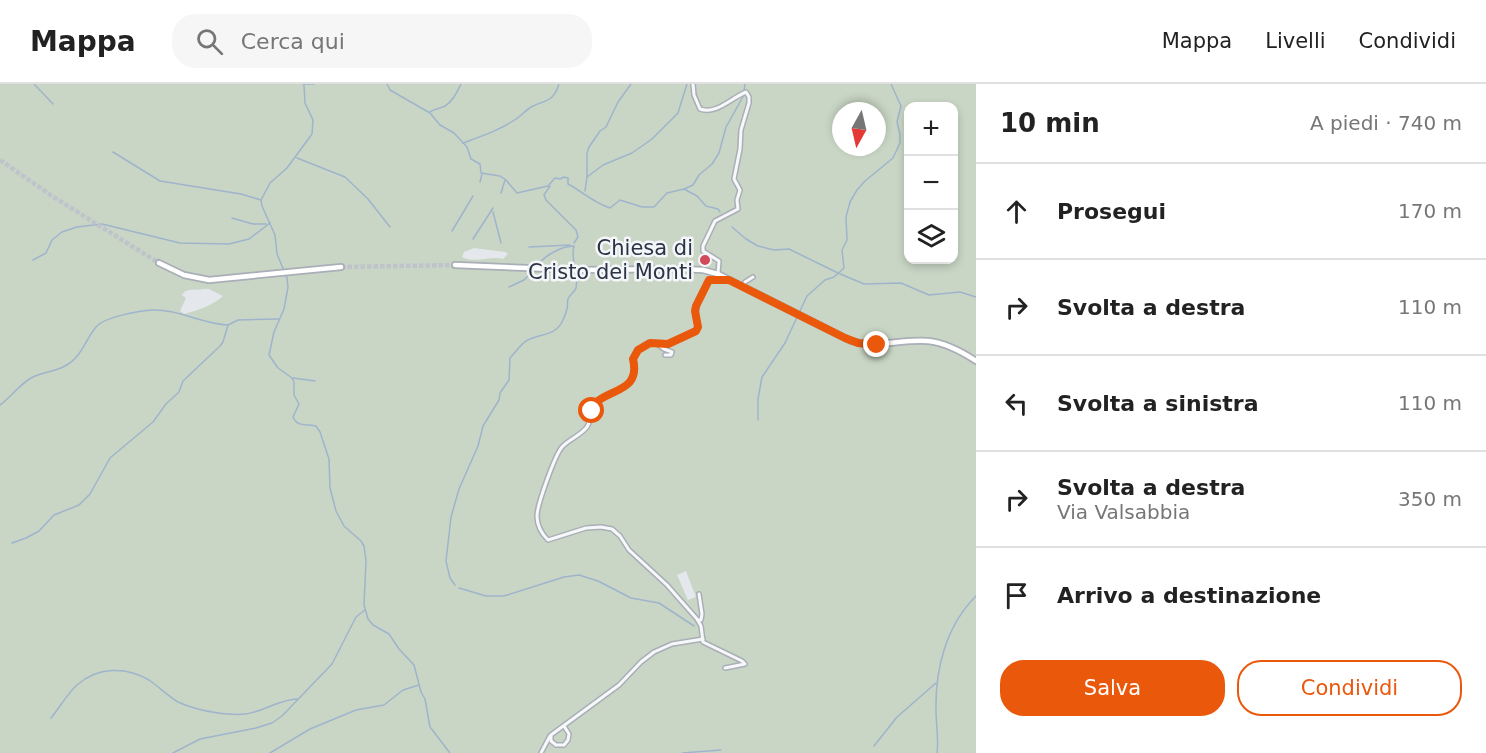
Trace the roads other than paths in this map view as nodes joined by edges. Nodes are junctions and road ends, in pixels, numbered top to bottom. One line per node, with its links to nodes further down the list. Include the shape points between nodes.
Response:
1 (693, 84): 5 (street, via 700,109 705,111 714,111 742,93 749,97 734,179 740,190 738,209 716,221 703,246 719,261)
2 (159, 262): 4 (main road, via 201,279)
3 (455, 264): 5 (main road, via 578,270 680,268)
4 (340, 267)
5 (718, 274): 7 (main road)
6 (753, 277): 8 (street)
7 (729, 280): 9 (street, via 707,283 696,306 696,331 668,344); 11 (main road, via 858,343 937,342)
8 (745, 282)
9 (656, 343): 10 (street, via 672,352); 13 (street, via 638,350 631,380 620,391 602,396 592,406 588,426 560,448 538,509 538,525 548,540 586,528 612,529)
10 (665, 355)
11 (976, 361)
12 (699, 594): 13 (street, via 702,614 701,620)
13 (697, 620): 14 (street)
14 (703, 639): 15 (street, via 745,664); 16 (street, via 672,644 654,652 619,685)
15 (725, 668)
16 (564, 726): 17 (street); 17 (street, via 569,734 564,745 556,746)
17 (551, 735): 18 (street)
18 (541, 753)

